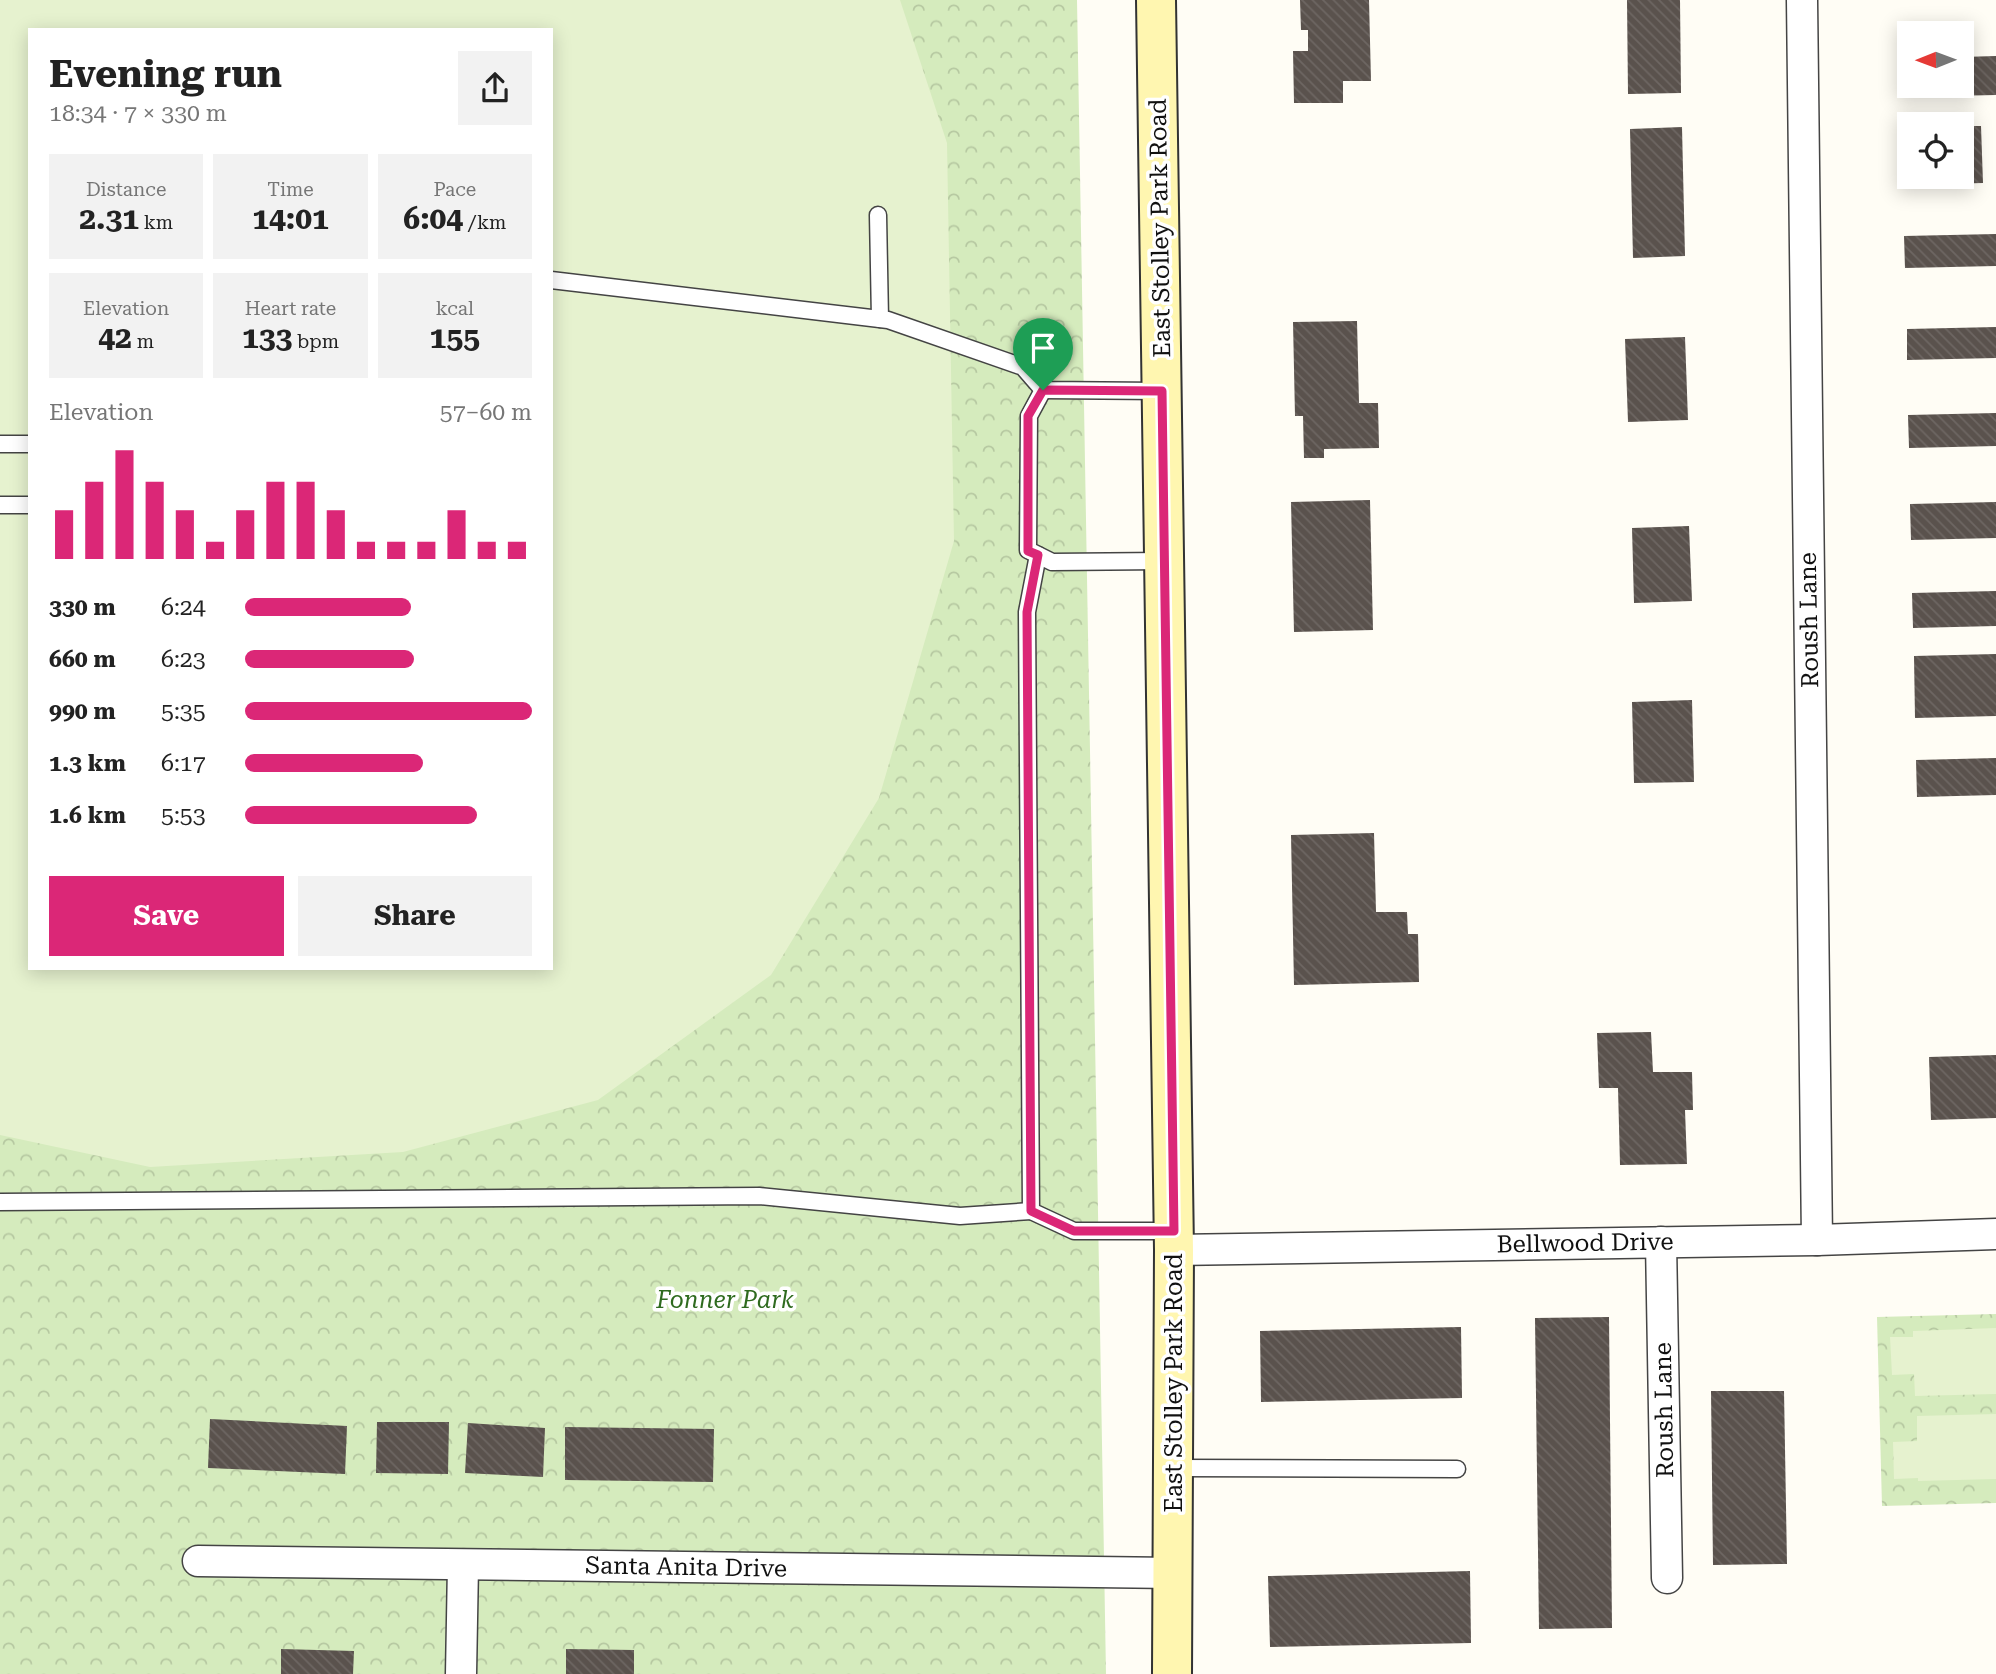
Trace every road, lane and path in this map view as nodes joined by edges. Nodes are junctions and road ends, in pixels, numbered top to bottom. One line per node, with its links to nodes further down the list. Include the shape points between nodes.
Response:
1 (1156, 0): 7 (street, East Stolley Park Road)
2 (1802, 0): 18 (street, Roush Lane)
3 (878, 215): 5 (lane)
4 (553, 280): 5 (lane)
5 (880, 319): 6 (lane, via 1023,367)
6 (1043, 390): 7 (lane); 12 (lane, via 1028,416 1028,551)
7 (1162, 391): 13 (street, East Stolley Park Road)
8 (0, 444): 9 (lane)
9 (28, 444)
10 (0, 505): 11 (lane)
11 (28, 505)
12 (1038, 555): 13 (lane, via 1052,562); 15 (lane, via 1027,612)
13 (1164, 561): 17 (street, East Stolley Park Road)
14 (0, 1202): 15 (lane, via 759,1196 960,1216)
15 (1031, 1211): 17 (lane, via 1074,1231)
16 (1996, 1234): 18 (street, Bellwood Drive)
17 (1174, 1240): 19 (street, Bellwood Drive); 20 (street, East Stolley Park Road)
18 (1817, 1240): 19 (street, Bellwood Drive)
19 (1661, 1242): 25 (street, Roush Lane)
20 (1174, 1468): 21 (lane); 24 (street, East Stolley Park Road)
21 (1457, 1469)
22 (198, 1561): 23 (street, Santa Anita Drive)
23 (463, 1565): 24 (street, Santa Anita Drive); 26 (street)
24 (1174, 1573): 27 (street, East Stolley Park Road)
25 (1667, 1578)
26 (461, 1674)
27 (1172, 1674)

